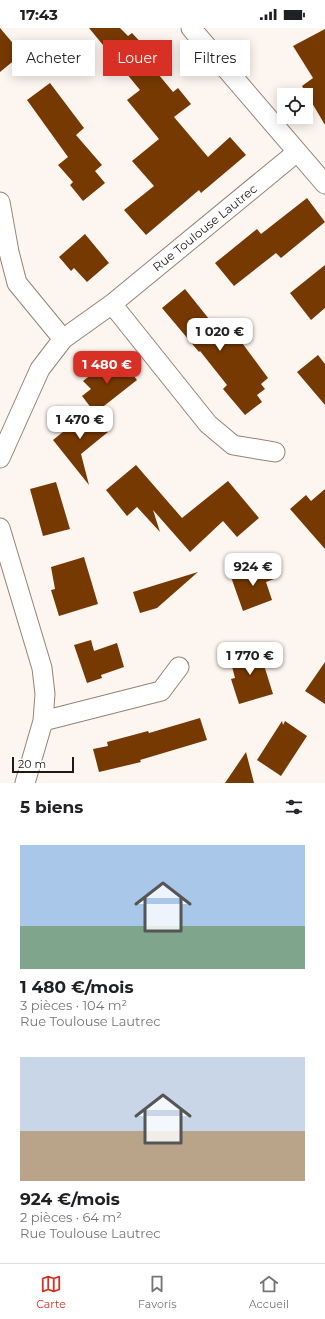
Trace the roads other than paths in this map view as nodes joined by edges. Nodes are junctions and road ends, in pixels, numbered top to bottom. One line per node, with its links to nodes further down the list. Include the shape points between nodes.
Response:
1 (191, 28): 2 (street)
2 (297, 152): 3 (street); 5 (street, Rue Toulouse Lautrec)
3 (325, 184)
4 (0, 202): 6 (street, via 17,283)
5 (112, 304): 6 (street, Rue Toulouse Lautrec); 7 (street, via 208,424 233,445)
6 (63, 339): 8 (street, Rue Toulouse Lautrec, via 40,369)
7 (275, 452)
8 (0, 458)
9 (0, 528): 11 (street, via 42,668 45,694)
10 (179, 667): 11 (street, via 161,691)
11 (43, 721): 12 (street)
12 (25, 783)

